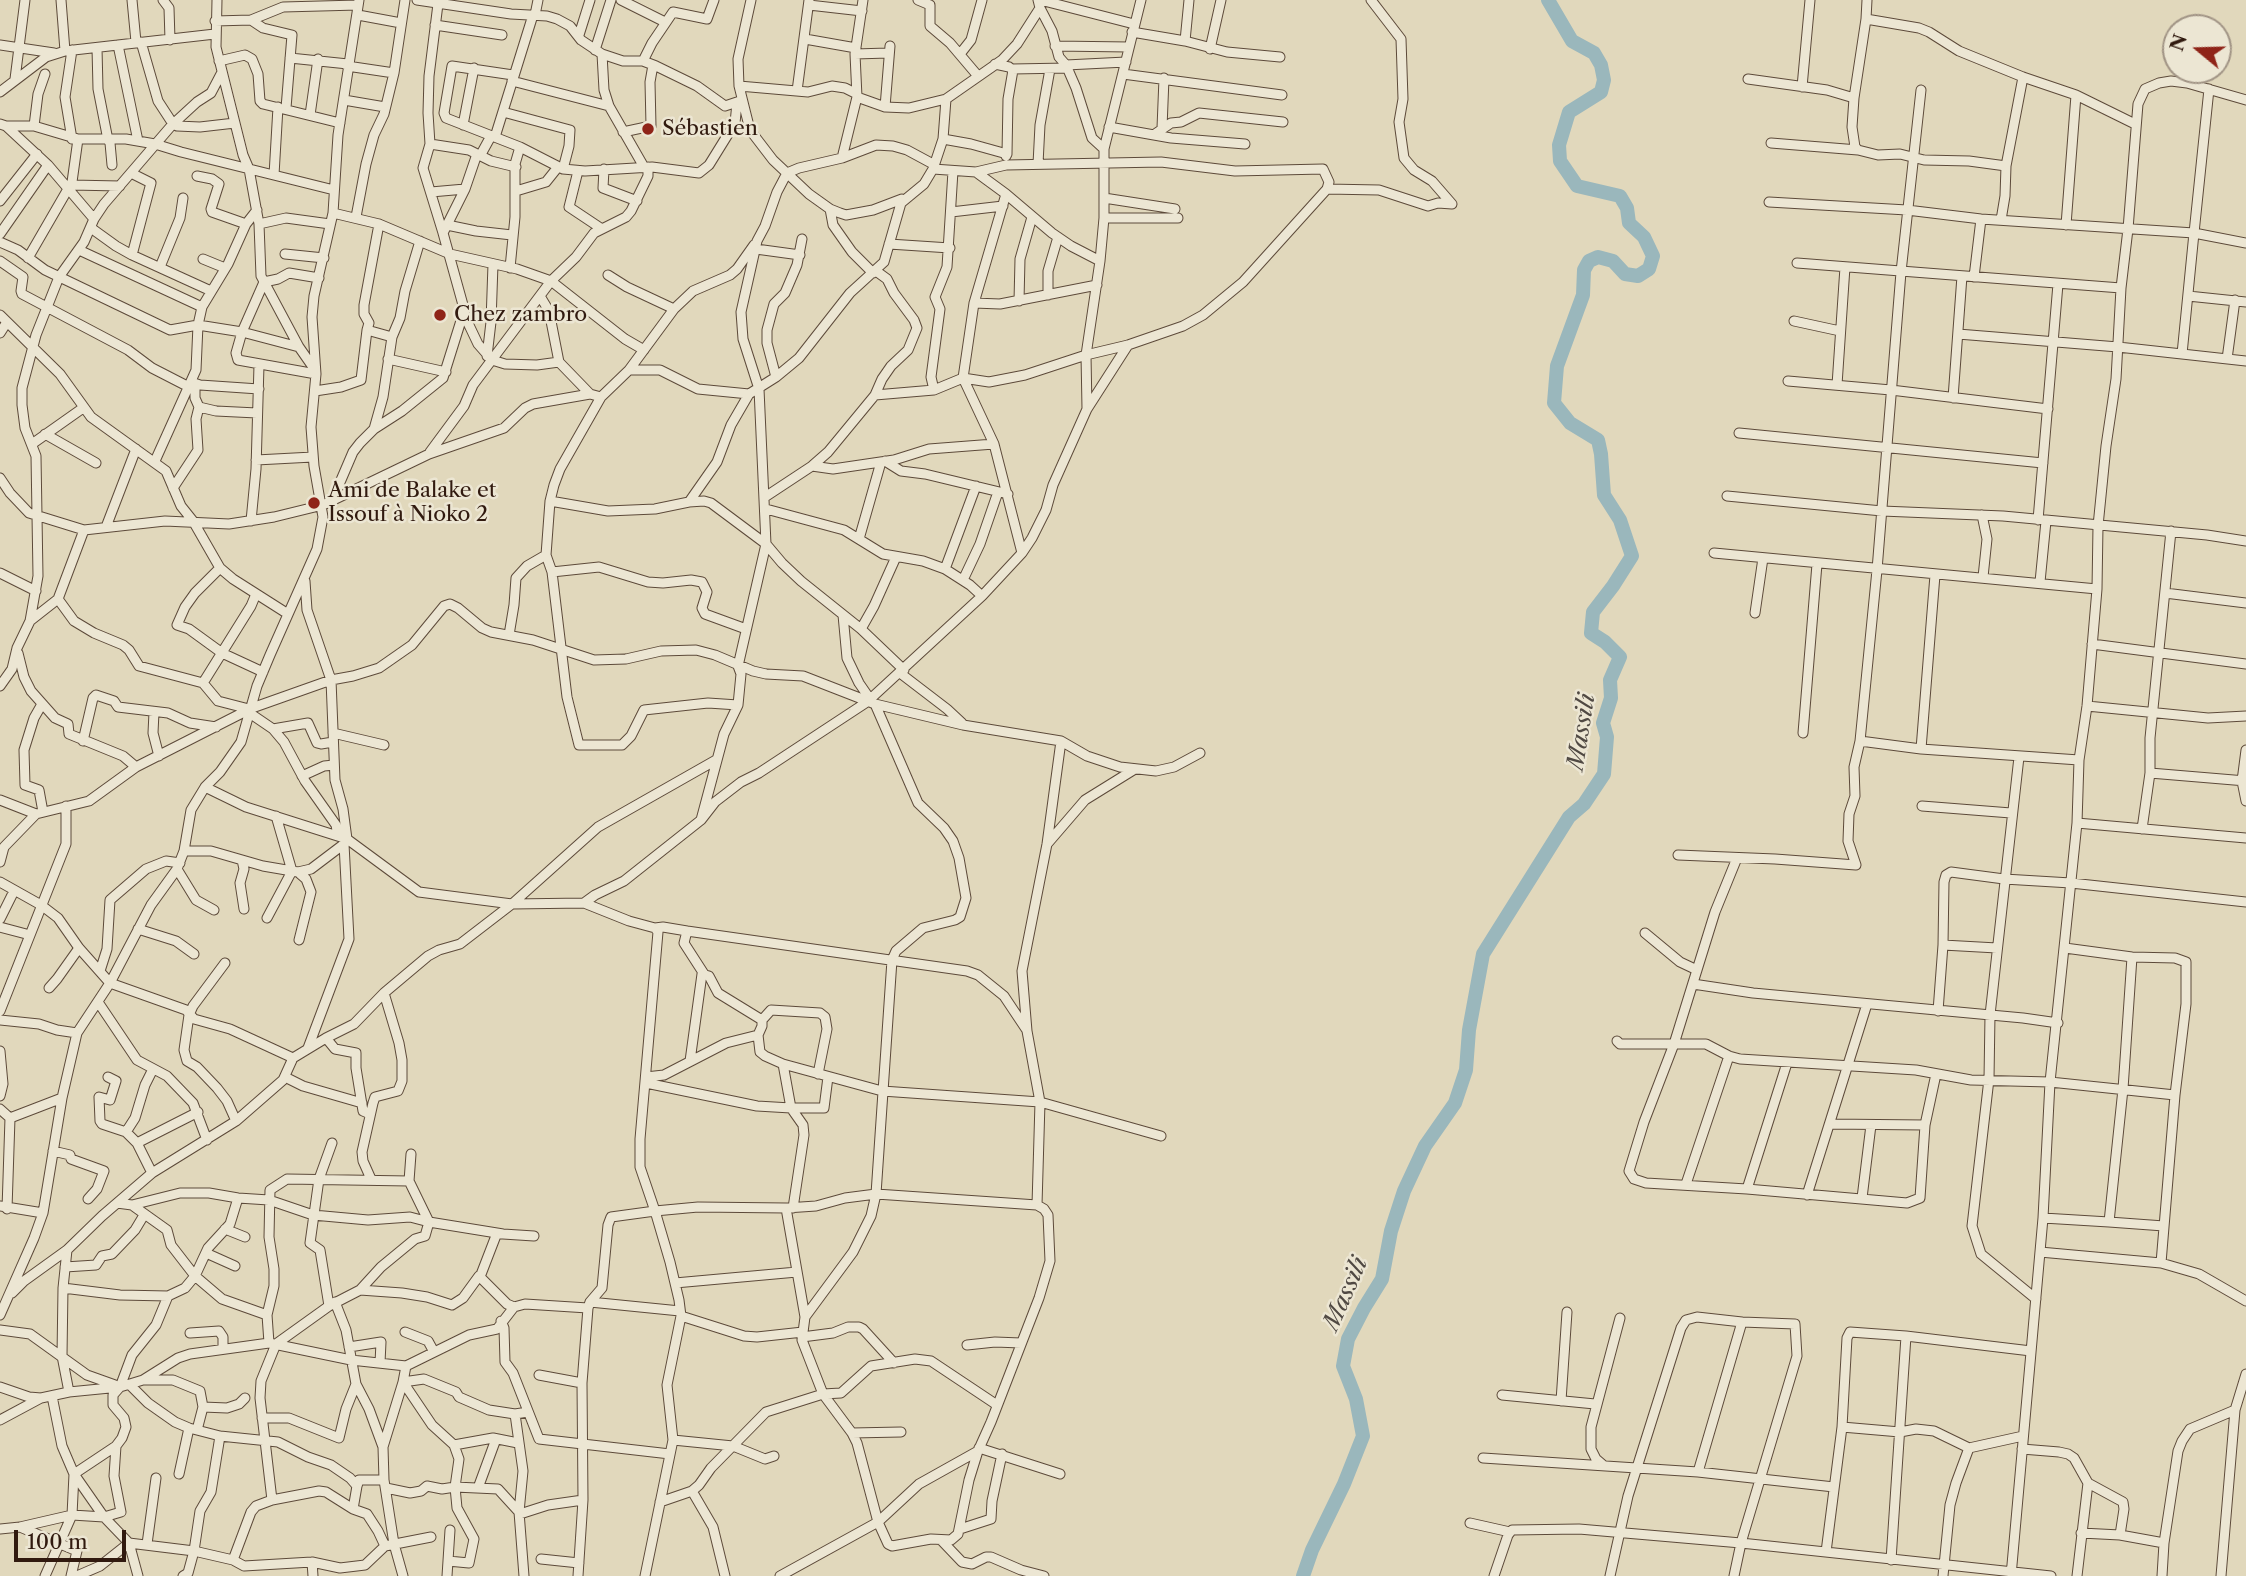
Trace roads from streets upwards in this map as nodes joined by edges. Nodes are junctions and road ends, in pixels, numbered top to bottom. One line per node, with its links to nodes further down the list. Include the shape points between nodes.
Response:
1 (24, 0): 48 (street)
2 (61, 0): 52 (street)
3 (132, 0): 44 (street)
4 (163, 0): 42 (street, via 169,8)
5 (217, 0): 33 (street)
6 (405, 0): 35 (street)
7 (417, 0): 24 (street)
8 (538, 0): 30 (street)
9 (590, 0): 40 (street)
10 (611, 0): 54 (street)
11 (621, 0): 34 (street)
12 (714, 0): 34 (street, via 706,19 676,11)
13 (751, 0): 78 (street, via 738,59)
14 (863, 0): 28 (street)
15 (918, 0): 55 (street, via 930,5 930,26)
16 (982, 0): 55 (street, via 971,40)
17 (1140, 0): 37 (street)
18 (1189, 0): 43 (street)
19 (1221, 0): 51 (street)
20 (1371, 0): 148 (street, via 1401,39 1399,122 1404,158 1452,204 1428,206 1379,190)
21 (1867, 0): 31 (street)
22 (1810, 1): 79 (street)
23 (359, 2): 27 (street); 29 (street)
24 (441, 3): 30 (street); 36 (street)
25 (809, 3): 28 (street); 41 (street)
26 (1039, 3): 37 (street); 47 (street); 62 (street, via 1017,44)
27 (275, 5): 32 (street)
28 (862, 11): 53 (street)
29 (358, 15): 35 (street); 63 (street)
30 (534, 15): 40 (street, via 566,23); 74 (street)
31 (1866, 19): 73 (street, via 1919,28 1959,51); 87 (street)
32 (251, 20): 33 (street); 57 (street, via 263,28 292,34)
33 (215, 21): 38 (street)
34 (665, 22): 61 (street, via 652,43)
35 (401, 23): 69 (street)
36 (435, 25): 39 (street); 116 (street, via 429,76)
37 (1133, 28): 43 (street); 49 (street)
38 (215, 34): 42 (street); 59 (street)
39 (502, 35)
40 (579, 35): 54 (street)
41 (804, 39): 53 (street); 82 (street)
42 (170, 40): 44 (street)
43 (1185, 41): 51 (street)
44 (138, 42): 46 (street); 101 (street, via 158,101)
45 (0, 45): 48 (street)
46 (118, 45): 50 (street); 113 (street)
47 (1055, 46): 49 (street); 64 (street)
48 (19, 47): 52 (street); 76 (street)
49 (1129, 47): 60 (street)
50 (97, 48): 52 (street); 112 (street, via 98,89)
51 (1210, 49): 56 (street)
52 (64, 51): 76 (street, via 46,57); 110 (street, via 65,97)
53 (856, 51): 84 (street); 94 (street, via 889,50)
54 (599, 52): 61 (street, via 623,61); 92 (street)
55 (960, 54): 72 (street)
56 (1279, 57)
57 (290, 58): 58 (street); 95 (street, via 289,92)
58 (318, 59): 63 (street); 97 (street)
59 (219, 61): 68 (street); 95 (street, via 249,56 258,74 261,103)
60 (1126, 62): 64 (street); 71 (street)
61 (648, 63): 91 (street, via 698,86 720,104); 108 (street, via 651,126)
62 (995, 64): 66 (street); 72 (street)
63 (348, 65): 69 (street); 89 (street)
64 (1067, 66): 67 (street); 119 (street, via 1092,138)
65 (474, 68): 74 (street); 104 (street); 104 (street, via 451,67 445,115)
66 (1012, 69): 67 (street); 122 (street)
67 (1050, 69): 127 (street)
68 (222, 72): 99 (street); 101 (street, via 211,93)
69 (394, 73): 93 (street)
70 (45, 74): 105 (street)
71 (1123, 74): 75 (street); 106 (street)
72 (978, 76): 88 (street)
73 (2023, 77): 86 (street); 131 (street)
74 (513, 78): 92 (street); 96 (street)
75 (1164, 78): 85 (street); 107 (street)
76 (15, 79): 83 (street)
77 (1748, 79): 79 (street)
78 (740, 86): 82 (street); 91 (street)
79 (1802, 87): 87 (street)
80 (2209, 89): 90 (street); 102 (street, via 2171,81 2145,89); 179 (street)
81 (1921, 90): 125 (street)
82 (797, 91): 84 (street, via 832,86)
83 (0, 92)
84 (857, 95): 94 (street); 124 (street)
85 (1282, 95)
86 (2076, 95): 102 (street); 175 (street)
87 (1854, 98): 120 (street, via 1852,127)
88 (946, 99): 94 (street, via 909,108); 111 (street)
89 (344, 100): 93 (street); 100 (street)
90 (2246, 100)
91 (739, 101): 133 (street, via 735,123 704,170); 142 (street, via 750,130)
92 (609, 106): 108 (street)
93 (385, 107): 165 (street, via 366,164)
94 (885, 107)
95 (282, 108): 97 (street); 143 (street)
96 (503, 111): 109 (street); 135 (street, via 570,130)
97 (310, 115): 100 (street)
98 (1283, 122): 107 (street, via 1199,113)
99 (235, 123): 101 (street); 136 (street)
100 (340, 123): 149 (street)
101 (173, 124): 115 (street)
102 (2135, 124): 178 (street)
103 (3, 125): 105 (street); 121 (street)
104 (463, 125): 109 (street)
105 (34, 126): 110 (street)
106 (1109, 127): 107 (street); 119 (street)
107 (1158, 131): 117 (street, via 1194,140)
108 (623, 132): 133 (street)
109 (493, 136): 118 (street); 123 (street)
110 (75, 139): 112 (street); 145 (street)
111 (943, 139): 122 (street); 134 (street)
112 (108, 140): 113 (street); 129 (street)
113 (138, 141): 115 (street)
114 (1770, 143): 120 (street)
115 (155, 144): 136 (street); 141 (street)
116 (430, 144): 123 (street); 151 (street, via 423,168)
117 (1245, 144)
118 (520, 147): 132 (street); 135 (street)
119 (1104, 149): 126 (street)
120 (1858, 150): 125 (street)
121 (37, 154): 128 (street); 156 (street)
122 (1007, 154): 130 (street)
123 (479, 155): 132 (street); 147 (street)
124 (842, 158): 134 (street, via 876,145 893,146); 142 (street)
125 (1913, 158): 131 (street); 162 (street)
126 (1103, 162): 127 (street); 148 (street, via 1161,162 1236,171 1323,169); 154 (street)
127 (1038, 164): 130 (street)
128 (48, 165): 145 (street); 180 (street)
129 (112, 165)
130 (1006, 165): 140 (street)
131 (2006, 166): 169 (street)
132 (516, 167): 150 (street)
133 (646, 167): 137 (street); 157 (street, via 649,175)
134 (933, 167): 139 (street); 155 (street, via 925,184)
135 (561, 168): 138 (street); 150 (street, via 546,182)
136 (249, 169): 143 (street); 161 (street)
137 (604, 169): 138 (street); 157 (street, via 603,188)
138 (578, 171): 177 (street, via 569,207)
139 (953, 171): 140 (street); 163 (street)
140 (976, 172): 152 (street)
141 (131, 173): 146 (street); 193 (street, via 151,183)
142 (787, 173): 160 (street); 188 (street)
143 (274, 175): 149 (street)
144 (197, 176): 172 (street, via 219,184 212,212)
145 (70, 186): 146 (street); 170 (street); 195 (street)
146 (120, 186): 170 (street)
147 (465, 189): 151 (street); 176 (street)
148 (1327, 189): 240 (street, via 1243,282 1203,316)
149 (334, 190): 164 (street)
150 (516, 191): 181 (street)
151 (431, 192): 176 (street)
152 (1006, 194): 159 (street); 166 (street)
153 (183, 198): 202 (street)
154 (1104, 198): 167 (street); 167 (street, via 1177,214)
155 (902, 199): 160 (street, via 846,215); 187 (street)
156 (0, 201)
157 (637, 201): 177 (street, via 626,217)
158 (1769, 202): 162 (street)
159 (1003, 206): 163 (street); 225 (street)
160 (830, 209): 206 (street, via 832,225)
161 (257, 210): 172 (street); 173 (street)
162 (1907, 210): 168 (street); 207 (street)
163 (951, 212): 189 (street)
164 (333, 213): 165 (street); 174 (street)
165 (356, 217): 171 (street)
166 (1032, 217): 182 (street); 223 (street, via 1020,259)
167 (1104, 218): 199 (street)
168 (1981, 219): 169 (street); 211 (street)
169 (2001, 220): 175 (street)
170 (92, 223): 190 (street); 193 (street)
171 (379, 223): 184 (street); 233 (street, via 364,305)
172 (246, 224): 204 (street)
173 (260, 224): 174 (street, via 286,218); 214 (street)
174 (330, 224): 196 (street)
175 (2066, 225): 178 (street)
176 (445, 229): 181 (street); 192 (street)
177 (602, 229): 213 (street)
178 (2128, 229): 179 (street); 217 (street)
179 (2194, 233): 186 (street); 221 (street)
180 (0, 234)
181 (512, 235): 205 (street)
182 (1058, 237): 199 (street); 219 (street, via 1048,271)
183 (802, 239): 194 (street)
184 (420, 241): 192 (street); 238 (street)
185 (0, 242): 195 (street)
186 (2246, 243)
187 (889, 244): 189 (street); 206 (street, via 884,262)
188 (757, 245): 194 (street); 228 (street, via 730,275 693,291); 262 (street, via 741,312 743,339)
189 (950, 248): 263 (street, via 935,297 940,309)
190 (79, 250): 210 (street); 226 (street)
191 (285, 254): 196 (street)
192 (450, 254): 201 (street); 229 (street)
193 (132, 255): 202 (street)
194 (800, 255): 256 (street, via 787,289 774,304 767,330)
195 (28, 258): 210 (street)
196 (324, 258): 212 (street)
197 (203, 259): 204 (street)
198 (0, 261): 227 (street, via 23,277 22,294)
199 (1100, 261): 216 (street)
200 (1797, 263): 203 (street)
201 (493, 264): 205 (street); 247 (street)
202 (160, 267): 218 (street)
203 (1845, 267): 207 (street); 234 (street)
204 (225, 268): 218 (street)
205 (510, 268): 213 (street)
206 (874, 272): 256 (street, via 850,293 799,358); 268 (street, via 887,279 917,328 913,343 891,366)
207 (1901, 272): 209 (street); 264 (street)
208 (608, 275): 228 (street)
209 (1962, 276): 211 (street); 237 (street)
210 (59, 277): 227 (street); 232 (street, via 170,330)
211 (1974, 277): 215 (street)
212 (319, 278): 214 (street, via 289,272); 254 (street, via 312,317)
213 (551, 281): 220 (street); 244 (street)
214 (264, 282): 235 (street); 242 (street)
215 (2058, 284): 217 (street); 239 (street)
216 (1097, 285): 219 (street); 246 (street)
217 (2121, 288): 243 (street)
218 (211, 291): 226 (street)
219 (1048, 295): 223 (street)
220 (540, 296): 247 (street); 251 (street, via 550,311)
221 (2188, 296): 222 (street); 245 (street)
222 (2235, 300): 224 (street); 249 (street)
223 (1018, 301): 225 (street)
224 (2246, 302)
225 (974, 303): 257 (street)
226 (202, 307): 232 (street)
227 (48, 308): 241 (street); 259 (street, via 128,350 152,368)
228 (674, 309): 244 (street)
229 (464, 311): 247 (street, via 472,334); 255 (street)
230 (3, 319): 236 (street); 241 (street)
231 (1794, 321): 234 (street)
232 (198, 325): 235 (street); 259 (street, via 198,361)
233 (367, 330): 238 (street); 265 (street, via 361,380)
234 (1840, 331): 260 (street)
235 (242, 332): 242 (street); 252 (street, via 236,349 238,360)
236 (0, 333)
237 (1958, 334): 239 (street); 270 (street)
238 (392, 337): 248 (street)
239 (2054, 342): 243 (street); 274 (street)
240 (1128, 345): 246 (street); 273 (street)
241 (32, 346): 272 (street, via 60,374); 279 (street, via 22,388 23,415)
242 (299, 347): 254 (street)
243 (2118, 347): 245 (street); 307 (street)
244 (644, 350): 253 (street)
245 (2182, 354): 249 (street)
246 (1086, 355): 257 (street, via 997,382); 273 (street)
247 (490, 358): 251 (street, via 505,364); 283 (street, via 464,406)
248 (388, 359): 255 (street); 276 (street)
249 (2227, 359): 250 (street)
250 (2246, 361)
251 (559, 362): 266 (street)
252 (259, 365): 254 (street); 261 (street)
253 (629, 370): 267 (street, via 660,370 698,389); 269 (street)
254 (315, 372): 265 (street)
255 (446, 372): 276 (street)
256 (776, 377): 262 (street)
257 (963, 378): 263 (street); 280 (street)
258 (1788, 381): 260 (street)
259 (192, 384): 261 (street); 271 (street); 286 (street)
260 (1837, 385): 264 (street)
261 (258, 389): 275 (street)
262 (759, 389): 267 (street); 296 (street)
263 (933, 390): 268 (street)
264 (1891, 390): 270 (street); 281 (street)
265 (315, 391): 284 (street)
266 (590, 394): 269 (street); 283 (street, via 533,404 504,428)
267 (750, 394): 298 (street, via 731,425 717,462)
268 (875, 396): 290 (street)
269 (601, 397): 297 (street, via 560,469)
270 (1953, 398): 274 (street)
271 (199, 407): 275 (street); 293 (street, via 198,450)
272 (83, 408): 278 (street); 282 (street)
273 (1087, 409): 314 (street)
274 (2048, 410): 289 (street)
275 (257, 413): 285 (street)
276 (374, 429): 299 (street, via 353,452)
277 (1739, 433): 281 (street)
278 (45, 434): 279 (street); 288 (street)
279 (32, 444): 303 (street)
280 (994, 444): 287 (street, via 929,449); 294 (street)
281 (1887, 448): 289 (street); 301 (street)
282 (136, 450): 286 (street); 308 (street)
283 (429, 454): 299 (street)
284 (313, 457): 285 (street); 299 (street)
285 (256, 460): 306 (street)
286 (155, 461): 293 (street, via 166,471)
287 (883, 462): 290 (street, via 833,469); 292 (street, via 901,471); 311 (street)
288 (96, 463)
289 (2043, 463): 304 (street)
290 (812, 466): 296 (street)
291 (0, 478): 303 (street, via 24,509)
292 (976, 486): 294 (street); 321 (street)
293 (173, 488): 305 (street)
294 (1003, 493): 314 (street); 328 (street)
295 (1727, 496): 301 (street)
296 (765, 497): 300 (street)
297 (550, 501): 298 (street, via 618,511); 316 (street)
298 (689, 502): 313 (street, via 711,503)
299 (327, 503): 306 (street); 327 (street)
300 (766, 509): 311 (street, via 844,530); 313 (street)
301 (1882, 512): 302 (street); 322 (street)
302 (1982, 515): 304 (street); 326 (street, via 1987,539)
303 (36, 516): 309 (street); 331 (street)
304 (2042, 520): 307 (street); 329 (street)
305 (193, 521): 306 (street); 308 (street); 320 (street)
306 (251, 521)
307 (2098, 526): 310 (street); 330 (street)
308 (106, 527): 309 (street)
309 (84, 530): 335 (street)
310 (2171, 531): 312 (street); 332 (street)
311 (859, 539): 317 (street)
312 (2246, 541)
313 (766, 544): 339 (street); 341 (street)
314 (1022, 553): 334 (street)
315 (1714, 554): 318 (street)
316 (546, 555): 323 (street); 343 (street, via 516,578)
317 (896, 557): 321 (street); 342 (street)
318 (1763, 558): 319 (street); 337 (street)
319 (1817, 564): 322 (street); 367 (street)
320 (219, 568): 333 (street); 348 (street, via 195,593 177,625)
321 (945, 569): 328 (street)
322 (1877, 570): 325 (street); 371 (street)
323 (552, 572): 341 (street, via 599,567 648,582 698,581 706,589 705,614); 346 (street)
324 (0, 573): 331 (street)
325 (1935, 575): 326 (street); 373 (street)
326 (1983, 577): 329 (street)
327 (305, 579): 338 (street); 353 (street, via 307,610)
328 (962, 580): 334 (street)
329 (2040, 582): 330 (street)
330 (2097, 589): 344 (street)
331 (36, 592): 340 (street)
332 (2165, 593): 336 (street); 347 (street)
333 (256, 594): 338 (street); 348 (street)
334 (982, 596): 351 (street)
335 (58, 599): 340 (street); 354 (street, via 77,624 123,645 139,666)
336 (2246, 603)
337 (1755, 613)
338 (288, 614): 352 (street)
339 (843, 615): 342 (street); 356 (street, via 847,658)
340 (30, 621): 345 (street)
341 (746, 629): 350 (street)
342 (861, 629): 351 (street)
343 (509, 635): 346 (street); 353 (street, via 482,628 447,604 412,645 394,658 366,672)
344 (2092, 644): 347 (street); 359 (street)
345 (18, 648): 355 (street, via 12,669); 357 (street, via 24,677)
346 (559, 649): 350 (street, via 609,661 696,650); 358 (street, via 581,746 621,745 644,710 708,703)
347 (2159, 652): 349 (street); 362 (street)
348 (222, 653): 352 (street); 354 (street)
349 (2246, 664)
350 (738, 666): 356 (street, via 766,674 803,676); 358 (street)
351 (902, 671): 356 (street); 364 (street)
352 (263, 672): 360 (street)
353 (331, 680): 360 (street); 368 (street)
354 (203, 683): 360 (street, via 218,701)
355 (0, 686)
356 (871, 702): 364 (street); 394 (street, via 741,782); 433 (street, via 918,803 953,841 965,889 960,917 923,928)
357 (42, 704): 369 (street, via 68,724 69,734); 391 (street, via 24,752 25,785 39,790)
358 (738, 705): 378 (street)
359 (2087, 706): 362 (street); 379 (street)
360 (251, 710): 365 (street); 366 (street); 386 (street, via 241,742)
361 (154, 712): 365 (street); 369 (street, via 118,707 95,695); 376 (street)
362 (2153, 714): 363 (street); 383 (street)
363 (2246, 716)
364 (963, 724): 370 (street)
365 (216, 727): 376 (street)
366 (274, 729): 368 (street, via 308,723 319,744); 384 (street)
367 (1802, 733)
368 (333, 737): 372 (street); 380 (street)
369 (83, 741): 381 (street, via 123,757)
370 (1061, 741): 382 (street, via 1104,762); 399 (street)
371 (1860, 741): 373 (street); 403 (street, via 1849,814 1855,866)
372 (384, 745)
373 (1921, 749): 377 (street)
374 (2246, 750): 385 (street)
375 (1200, 753): 382 (street, via 1174,767)
376 (159, 756): 381 (street)
377 (2019, 757): 379 (street); 392 (street)
378 (716, 760): 394 (street); 414 (street, via 598,827)
379 (2079, 760): 395 (street)
380 (334, 765): 384 (street); 398 (street, via 343,809)
381 (135, 767): 389 (street, via 89,802)
382 (1136, 769): 399 (street, via 1085,800)
383 (2150, 773): 385 (street); 396 (street)
384 (302, 776): 398 (street)
385 (2244, 781): 388 (street)
386 (205, 787): 393 (street); 401 (street, via 189,817)
387 (0, 800): 391 (street)
388 (2246, 802)
389 (66, 806): 391 (street); 415 (street, via 66,844)
390 (1922, 806): 392 (street)
391 (39, 813): 400 (street)
392 (2011, 813): 408 (street)
393 (276, 816): 398 (street); 407 (street)
394 (701, 820): 413 (street, via 624,881)
395 (2077, 823): 396 (street); 410 (street)
396 (2141, 829): 397 (street)
397 (2246, 838)
398 (343, 839): 407 (street, via 311,869); 414 (street, via 419,892); 457 (street, via 349,939)
399 (1047, 844): 451 (street, via 1022,971)
400 (2, 846): 405 (street)
401 (184, 851): 404 (street, via 211,851); 406 (street)
402 (1678, 855): 403 (street)
403 (1737, 858): 435 (street)
404 (242, 860): 407 (street); 416 (street)
405 (0, 862)
406 (179, 866): 417 (street, via 196,900); 422 (street); 436 (street, via 166,861 146,869 110,900 107,949)
407 (295, 872): 418 (street); 426 (street, via 306,879 311,892)
408 (2004, 879): 410 (street); 427 (street, via 1946,875); 429 (street)
409 (0, 882): 411 (street)
410 (2071, 883): 412 (street); 430 (street)
411 (14, 891): 415 (street); 419 (street)
412 (2246, 902)
413 (584, 903): 414 (street); 421 (street)
414 (512, 904): 441 (street, via 460,944 428,956)
415 (41, 905): 425 (street); 428 (street, via 62,921)
416 (244, 909)
417 (214, 910)
418 (267, 918)
419 (0, 919)
420 (0, 927): 425 (street)
421 (655, 928): 423 (street); 472 (street)
422 (138, 929): 431 (street, via 176,941); 438 (street)
423 (687, 931): 433 (street); 437 (street, via 684,943)
424 (1645, 933): 435 (street, via 1679,962)
425 (30, 935): 444 (street)
426 (299, 940)
427 (1943, 945): 429 (street); 445 (street)
428 (79, 948): 436 (street); 440 (street)
429 (1997, 948): 447 (street)
430 (2065, 948): 432 (street); 450 (street)
431 (194, 954)
432 (2132, 957): 474 (street); 476 (street, via 2186,962)
433 (892, 960): 451 (street, via 978,975 1004,996); 475 (street)
434 (225, 962): 446 (street)
435 (1698, 970): 439 (street)
436 (100, 971): 438 (street)
437 (704, 974): 449 (street, via 718,993); 461 (street)
438 (110, 983): 442 (street); 446 (street, via 186,1010)
439 (1693, 984): 443 (street); 456 (street)
440 (49, 988)
441 (384, 993): 454 (street, via 354,1024); 484 (street, via 401,1052 402,1084 398,1091 375,1097)
442 (98, 1002): 452 (street); 465 (street, via 137,1060)
443 (1867, 1004): 445 (street); 464 (street)
444 (0, 1011)
445 (1938, 1011): 447 (street)
446 (189, 1015): 460 (street); 485 (street, via 187,1061 217,1088)
447 (1990, 1015): 450 (street); 471 (street)
448 (0, 1020): 452 (street)
449 (762, 1020): 453 (street); 466 (street, via 774,1010 825,1017)
450 (2057, 1023): 473 (street)
451 (1027, 1031): 479 (street)
452 (77, 1033): 478 (street)
453 (758, 1035): 461 (street, via 726,1043); 463 (street, via 761,1054)
454 (326, 1038): 457 (street); 480 (street, via 335,1049 356,1053)
455 (1617, 1041): 456 (street)
456 (1675, 1044): 459 (street, via 1706,1044); 500 (street, via 1629,1171 1634,1179 1646,1183)
457 (308, 1049): 460 (street)
458 (0, 1051): 477 (street)
459 (1729, 1056): 462 (street); 500 (street)
460 (293, 1058): 469 (street)
461 (690, 1061): 472 (street)
462 (1787, 1063): 464 (street); 501 (street)
463 (783, 1064): 466 (street); 481 (street)
464 (1849, 1066): 467 (street); 486 (street)
465 (153, 1069): 482 (street, via 167,1076); 489 (street)
466 (818, 1074): 470 (street)
467 (1936, 1074): 471 (street); 488 (street)
468 (108, 1077): 489 (street, via 116,1081 110,1100 99,1097 100,1121)
469 (285, 1077): 480 (street); 485 (street)
470 (828, 1077): 475 (street); 481 (street, via 824,1108)
471 (1989, 1079): 473 (street); 539 (street, via 1972,1226 1981,1254)
472 (646, 1080): 481 (street, via 757,1106); 513 (street, via 640,1167)
473 (2050, 1082): 474 (street); 517 (street)
474 (2123, 1089): 476 (street); 519 (street)
475 (882, 1091): 479 (street); 502 (street)
476 (2175, 1095): 520 (street)
477 (0, 1097)
478 (62, 1098): 483 (street); 494 (street)
479 (1040, 1102): 490 (street); 510 (street)
480 (362, 1103): 484 (street, via 363,1111)
481 (792, 1108): 512 (street, via 804,1132)
482 (198, 1112): 491 (street); 492 (street)
483 (4, 1114): 511 (street, via 10,1155)
484 (370, 1114): 498 (street, via 362,1152)
485 (236, 1121): 491 (street)
486 (1830, 1124): 487 (street); 503 (street)
487 (1871, 1125): 488 (street); 505 (street)
488 (1925, 1125): 505 (street, via 1920,1198 1907,1203)
489 (126, 1132): 492 (street)
490 (1161, 1136)
491 (207, 1140): 496 (street)
492 (137, 1143): 496 (street)
493 (332, 1143): 497 (street)
494 (53, 1151): 506 (street, via 104,1171); 514 (street)
495 (411, 1154): 499 (street)
496 (152, 1173): 508 (street)
497 (319, 1179): 498 (street); 507 (street, via 287,1179 270,1189); 516 (street)
498 (371, 1179): 499 (street)
499 (409, 1181): 518 (street)
500 (1686, 1184): 501 (street)
501 (1748, 1189): 503 (street)
502 (876, 1194): 510 (street); 512 (street); 548 (street, via 856,1247)
503 (1807, 1195): 505 (street)
504 (238, 1198): 507 (street); 509 (street, via 186,1193); 521 (street)
505 (1862, 1198)
506 (88, 1199)
507 (269, 1200): 516 (street); 547 (street, via 274,1278)
508 (117, 1203): 509 (street); 525 (street)
509 (132, 1205): 515 (street)
510 (1037, 1205): 558 (street, via 1048,1215 1050,1261)
511 (4, 1208): 514 (street)
512 (790, 1208): 513 (street); 531 (street)
513 (655, 1210): 534 (street); 542 (street, via 610,1220 602,1288)
514 (43, 1213): 538 (street)
515 (144, 1215): 530 (street, via 135,1230 96,1265); 532 (street, via 167,1230 171,1245)
516 (313, 1215): 518 (street, via 368,1220 410,1217); 541 (street, via 310,1245 320,1250)
517 (2043, 1218): 519 (street); 526 (street)
518 (429, 1222): 522 (street); 536 (street, via 425,1236 381,1267)
519 (2109, 1222): 520 (street)
520 (2164, 1226): 528 (street)
521 (225, 1229): 524 (street); 527 (street)
522 (497, 1233): 523 (street); 533 (street)
523 (534, 1236)
524 (245, 1237)
525 (67, 1250): 530 (street); 538 (street)
526 (2040, 1252): 528 (street); 539 (street)
527 (206, 1253): 529 (street); 532 (street)
528 (2161, 1263): 540 (street, via 2199,1274)
529 (235, 1266)
530 (65, 1267): 535 (street)
531 (797, 1272): 534 (street); 548 (street)
532 (195, 1276): 537 (street, via 185,1288); 547 (street, via 222,1299)
533 (480, 1276): 536 (street, via 452,1305 427,1297); 543 (street)
534 (676, 1283): 545 (street)
535 (63, 1288): 537 (street); 564 (street)
536 (360, 1290): 541 (street)
537 (168, 1296): 575 (street, via 156,1325 132,1355)
538 (6, 1299): 546 (street)
539 (2035, 1299): 562 (street)
540 (2246, 1301)
541 (332, 1304): 557 (street); 560 (street, via 344,1323)
542 (589, 1305): 543 (street); 545 (street); 573 (street)
543 (514, 1307): 550 (street)
544 (1567, 1312): 583 (street)
545 (681, 1314): 555 (street, via 744,1336); 600 (street, via 667,1385)
546 (0, 1315)
547 (267, 1315): 557 (street)
548 (806, 1317): 555 (street)
549 (1620, 1318): 584 (street)
550 (501, 1321): 563 (street, via 497,1329 469,1335); 588 (street, via 505,1363)
551 (1742, 1322): 616 (street, via 1686,1320); 617 (street); 622 (street, via 1795,1324 1797,1335 1797,1356)
552 (0, 1329): 564 (street, via 30,1334)
553 (405, 1332): 563 (street, via 428,1341)
554 (190, 1333): 561 (street, via 219,1331)
555 (802, 1334): 567 (street, via 859,1327); 578 (street)
556 (1906, 1336): 562 (street); 592 (street, via 1850,1332); 595 (street)
557 (272, 1343): 561 (street); 565 (street); 590 (street, via 260,1383)
558 (1021, 1343): 559 (street); 585 (street)
559 (967, 1345)
560 (349, 1347): 565 (street); 566 (street, via 381,1342)
561 (223, 1349): 571 (street, via 178,1358)
562 (2031, 1351): 598 (street)
563 (434, 1352): 568 (street)
564 (62, 1356): 575 (street, via 87,1375); 577 (street)
565 (351, 1360): 566 (street); 574 (street)
566 (380, 1363): 568 (street)
567 (894, 1363): 578 (street, via 872,1366 841,1393); 585 (street, via 931,1361)
568 (406, 1366): 572 (street)
569 (2246, 1374): 587 (street)
570 (539, 1376): 573 (street)
571 (143, 1380): 575 (street); 586 (street, via 173,1380 199,1390)
572 (403, 1382): 589 (street, via 424,1379 489,1410); 604 (street, via 432,1425); 607 (street)
573 (582, 1383): 603 (street)
574 (356, 1384): 590 (street, via 341,1438 289,1418); 607 (street)
575 (125, 1386): 577 (street); 593 (street, via 175,1422); 605 (street, via 113,1395 113,1405 126,1427)
576 (0, 1387): 581 (street)
577 (69, 1392): 580 (street)
578 (823, 1394): 596 (street); 606 (street, via 766,1412)
579 (1502, 1395): 583 (street)
580 (52, 1396): 581 (street); 618 (street, via 62,1446)
581 (41, 1398): 591 (street)
582 (245, 1398): 586 (street, via 227,1408)
583 (1561, 1401): 584 (street)
584 (1595, 1404): 615 (street, via 1591,1449)
585 (998, 1405): 610 (street)
586 (203, 1408): 593 (street)
587 (2235, 1410): 652 (street, via 2190,1429 2182,1441); 690 (street)
588 (528, 1412): 589 (street); 603 (street, via 539,1439)
589 (515, 1414): 602 (street)
590 (262, 1418): 601 (street)
591 (0, 1420)
592 (1842, 1427): 595 (street); 627 (street)
593 (193, 1429): 597 (street); 619 (street)
594 (901, 1432): 596 (street)
595 (1900, 1432): 608 (street, via 1934,1431); 660 (street)
596 (852, 1433): 637 (street)
597 (220, 1436): 601 (street); 655 (street, via 211,1492 200,1511)
598 (2023, 1436): 608 (street); 609 (street)
599 (496, 1439): 602 (street); 604 (street); 628 (street)
600 (673, 1440): 606 (street); 611 (street)
601 (265, 1441): 625 (street, via 278,1441 331,1465); 630 (street)
602 (518, 1443): 634 (street, via 523,1471)
603 (582, 1444): 611 (street); 631 (street)
604 (454, 1445): 626 (street, via 459,1459)
605 (116, 1446): 618 (street); 636 (street, via 114,1476 121,1512)
606 (733, 1446): 613 (street, via 765,1459); 629 (street)
607 (383, 1447): 624 (street)
608 (1969, 1448): 663 (street, via 1950,1505)
609 (2022, 1449): 623 (street, via 2068,1454); 667 (street)
610 (978, 1450): 612 (street); 637 (street, via 919,1484); 640 (street)
611 (670, 1454): 632 (street)
612 (1002, 1454): 620 (street); 640 (street, via 991,1519)
613 (774, 1456)
614 (1483, 1458): 615 (street)
615 (1604, 1465): 616 (street)
616 (1637, 1469): 617 (street); 643 (street)
617 (1698, 1472): 622 (street)
618 (74, 1474): 635 (street); 636 (street)
619 (179, 1474)
620 (1060, 1474)
621 (156, 1478): 653 (street)
622 (1760, 1478): 627 (street); 651 (street)
623 (2088, 1483): 645 (street); 646 (street, via 2123,1502)
624 (385, 1484): 625 (street, via 359,1480); 626 (street, via 410,1493 427,1486); 654 (street)
625 (357, 1486): 633 (street)
626 (455, 1487): 628 (street); 659 (street, via 457,1508 474,1539 469,1563)
627 (1834, 1487): 656 (street)
628 (478, 1488): 634 (street, via 498,1489)
629 (692, 1491): 632 (street); 680 (street, via 713,1527)
630 (272, 1500): 633 (street, via 322,1491); 658 (street, via 251,1512)
631 (583, 1500): 634 (street); 662 (street)
632 (660, 1502): 679 (street)
633 (353, 1508): 654 (street, via 367,1514)
634 (520, 1513): 677 (street)
635 (72, 1515): 636 (street); 639 (street); 649 (street)
636 (104, 1517): 650 (street)
637 (878, 1522): 648 (street, via 890,1546); 681 (street)
638 (1470, 1523): 644 (street)
639 (20, 1527): 641 (street); 649 (street)
640 (960, 1528): 648 (street, via 951,1540)
641 (0, 1529)
642 (450, 1530): 659 (street)
643 (1619, 1531): 644 (street); 651 (street); 684 (street)
644 (1510, 1532): 683 (street)
645 (2081, 1532): 646 (street); 688 (street)
646 (2120, 1535): 652 (street)
647 (430, 1537): 654 (street)
648 (941, 1539): 682 (street, via 962,1562 972,1564 991,1557)
649 (59, 1543): 668 (street); 669 (street, via 78,1552)
650 (129, 1543): 653 (street); 665 (street); 671 (street)
651 (1741, 1543): 656 (street); 685 (street)
652 (2164, 1543): 689 (street)
653 (147, 1545): 655 (street)
654 (389, 1545): 664 (street); 675 (street)
655 (194, 1551): 658 (street); 672 (street)
656 (1826, 1552): 660 (street)
657 (541, 1559): 662 (street)
658 (233, 1560): 666 (street)
659 (448, 1560): 676 (street)
660 (1891, 1560): 663 (street)
661 (313, 1562): 664 (street, via 340,1568); 666 (street); 673 (street)
662 (579, 1563): 678 (street)
663 (1944, 1564): 667 (street); 686 (street)
664 (365, 1565): 674 (street)
665 (101, 1571): 670 (street)
666 (256, 1571)
667 (2011, 1574): 687 (street)
668 (45, 1576)
669 (71, 1576)
670 (77, 1576)
671 (138, 1576)
672 (183, 1576)
673 (313, 1576)
674 (368, 1576)
675 (403, 1576)
676 (447, 1576)
677 (524, 1576)
678 (578, 1576)
679 (645, 1576)
680 (725, 1576)
681 (780, 1576)
682 (1044, 1576)
683 (1494, 1576)
684 (1610, 1576)
685 (1734, 1576)
686 (1943, 1576)
687 (2051, 1576)
688 (2077, 1576)
689 (2162, 1576)
690 (2221, 1576)

